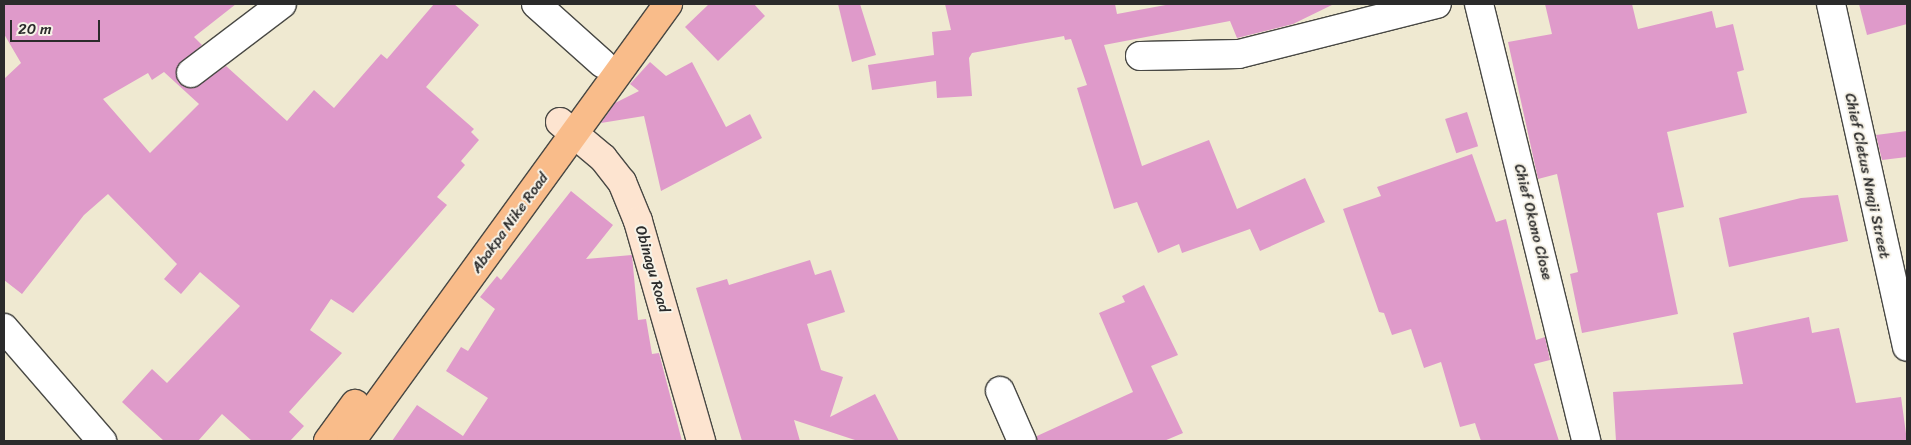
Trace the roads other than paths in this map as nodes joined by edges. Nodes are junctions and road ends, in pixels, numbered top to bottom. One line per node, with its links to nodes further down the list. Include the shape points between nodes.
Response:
1 (282, 4): 10 (street)
2 (536, 4): 9 (street)
3 (644, 4): 9 (main road, Abakpa Nike Road)
4 (668, 4): 11 (main road, Abakpa Nike Road)
5 (1437, 4): 8 (street, via 1239,54)
6 (1479, 4): 21 (street, Chief Okono Close)
7 (1831, 4): 12 (street, Chief Cletus Nnaji Street)
8 (1140, 56)
9 (602, 63): 11 (main road, Abakpa Nike Road)
10 (191, 73)
11 (567, 128): 17 (main road, Abakpa Nike Road); 18 (main road, Abakpa Nike Road); 19 (street, Obinagu Road, via 622,182 638,221)
12 (1898, 274): 14 (street, Chief Cletus Nnaji Street)
13 (4, 328): 16 (street)
14 (1907, 347)
15 (1000, 391): 20 (street)
16 (102, 441)
17 (328, 441)
18 (350, 441)
19 (701, 441)
20 (1022, 441)
21 (1586, 441)

